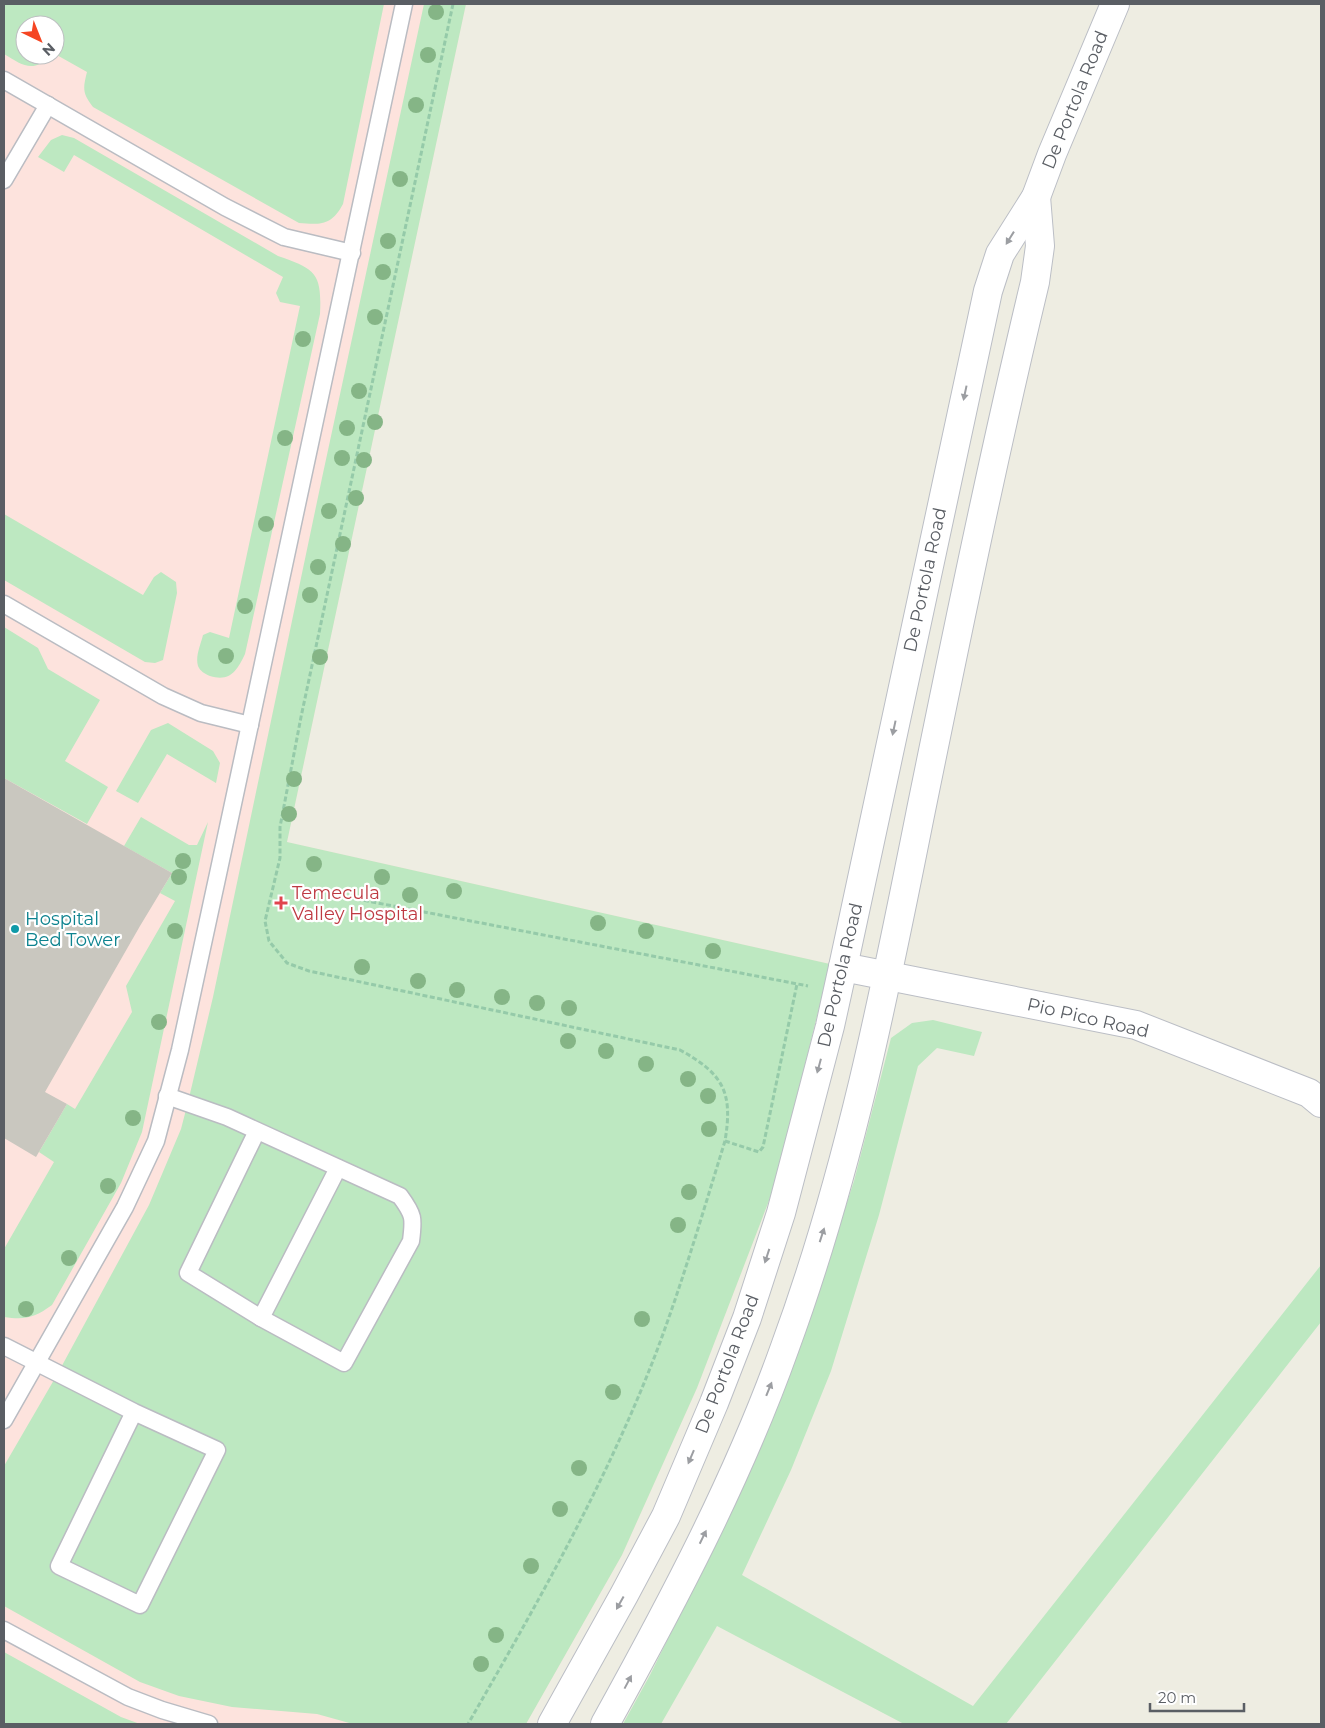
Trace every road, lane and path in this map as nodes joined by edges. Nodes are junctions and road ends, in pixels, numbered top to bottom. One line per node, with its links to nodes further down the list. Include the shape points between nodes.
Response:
1 (404, 4): 8 (lane)
2 (453, 4): 18 (path, via 301,717 280,827 280,858 265,921 269,940 287,963 309,971 680,1050 707,1067 722,1085 728,1104)
3 (1115, 4): 7 (main road, De Portola Road)
4 (4, 80): 5 (lane)
5 (48, 105): 6 (lane); 8 (lane, via 284,237)
6 (4, 180)
7 (1036, 197): 12 (main road, De Portola Road, via 1040,246 1035,282 984,502); 13 (main road, De Portola Road, one-way to 13, via 1000,254 988,290)
8 (352, 253): 10 (lane)
9 (4, 604): 10 (lane, via 163,696 201,712)
10 (250, 725): 15 (lane)
11 (305, 889): 14 (path)
12 (888, 976): 13 (main road, Pio Pico Road); 16 (main road, Pio Pico Road, via 1136,1025 1309,1093); 29 (main road, De Portola Road, one-way to 12, via 676,1594 714,1516 785,1347 845,1159)
13 (840, 980): 14 (path); 28 (main road, De Portola Road, one-way to 28, via 781,1213 717,1395 666,1516)
14 (797, 984): 18 (path, via 763,1146 759,1152)
15 (167, 1096): 17 (lane); 22 (lane, via 156,1141 125,1207)
16 (1321, 1103)
17 (257, 1131): 19 (lane); 20 (lane, via 188,1273)
18 (725, 1141): 27 (path, via 678,1289 625,1426 580,1523)
19 (338, 1168): 20 (lane); 20 (lane, via 400,1196 412,1212 411,1240 344,1363)
20 (261, 1318)
21 (4, 1346): 22 (lane)
22 (36, 1364): 23 (lane); 24 (lane)
23 (134, 1412): 23 (lane, via 59,1566 140,1604 216,1450)
24 (4, 1420)
25 (4, 1630): 26 (lane, via 128,1697)
26 (209, 1724)
27 (468, 1724)
28 (552, 1724)
29 (605, 1724)

